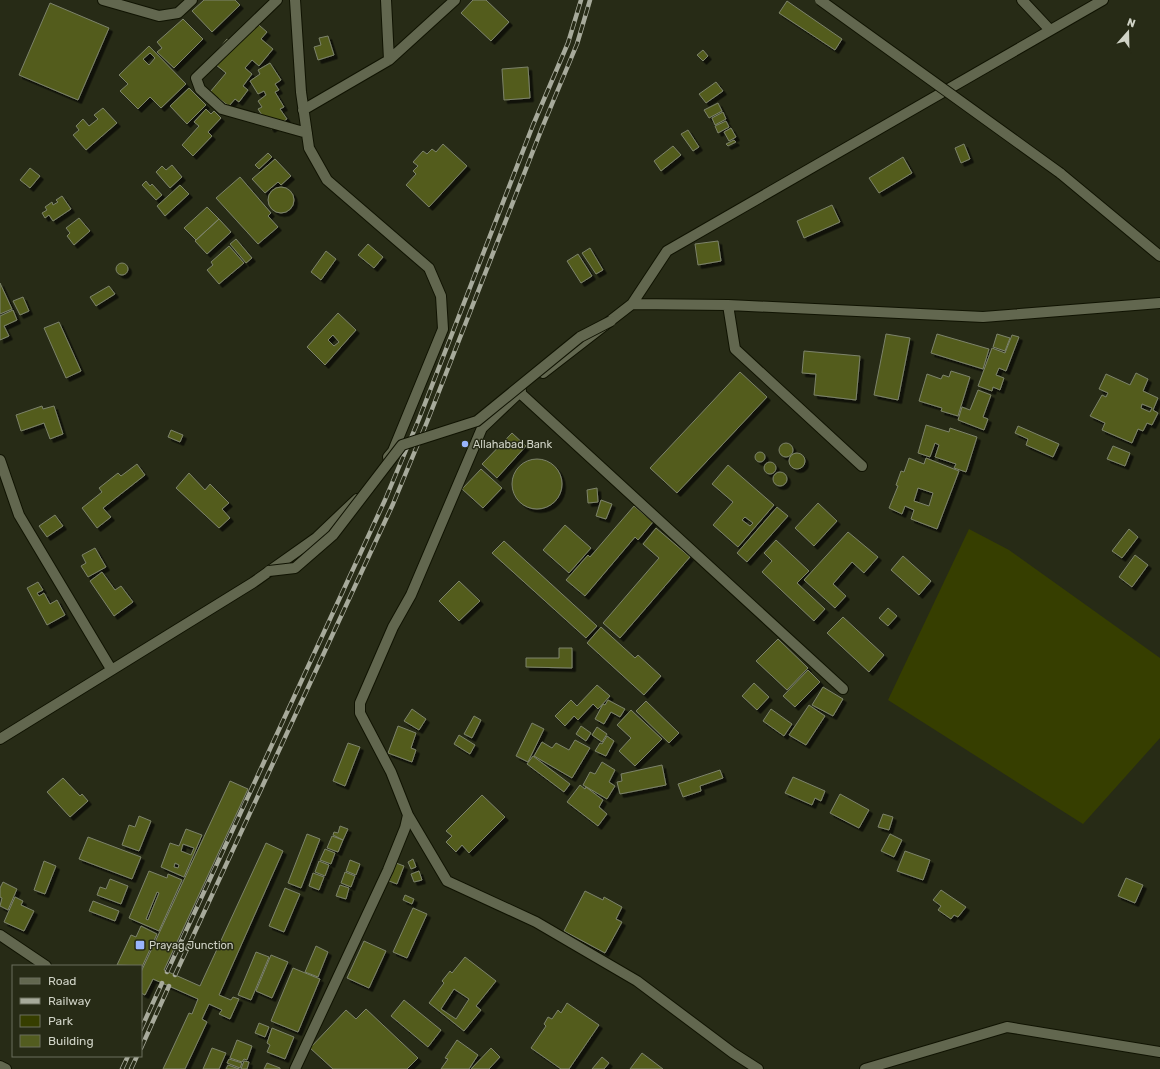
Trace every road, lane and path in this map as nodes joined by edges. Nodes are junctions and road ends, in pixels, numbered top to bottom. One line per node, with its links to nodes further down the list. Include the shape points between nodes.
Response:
1 (103, 0): 2 (street, via 158,16 178,13)
2 (192, 0)
3 (277, 0): 13 (street, via 196,78 200,89 222,109)
4 (295, 0): 12 (street)
5 (386, 0): 11 (street)
6 (455, 0): 11 (street)
7 (820, 0): 14 (street, bridge, via 1060,173)
8 (1022, 0): 10 (street)
9 (1103, 0): 10 (street)
10 (1050, 30): 16 (street, via 666,251)
11 (389, 60): 12 (street)
12 (303, 110): 13 (street)
13 (307, 133): 22 (street, via 309,148 327,180 429,268 441,296 444,328 393,451 359,497 316,538)
14 (1160, 256)
15 (1160, 303): 17 (street, via 984,317)
16 (632, 304): 17 (street); 18 (street)
17 (728, 305): 21 (street, via 735,349)
18 (610, 320): 19 (street); 22 (street, bridge, via 580,337 477,421 402,446 334,535 295,568)
19 (519, 392): 24 (street); 26 (street, via 482,428 414,587 393,627 360,703 360,713 391,772)
20 (0, 460): 23 (street, via 19,515)
21 (862, 466)
22 (269, 571): 23 (street)
23 (111, 669): 25 (street)
24 (843, 689)
25 (0, 739)
26 (408, 815): 32 (street, via 406,828 388,870); 33 (street, via 447,881 536,922 637,981)
27 (0, 935): 28 (street)
28 (45, 965)
29 (1160, 1052): 34 (street, via 1007,1027)
30 (0, 1066): 31 (street)
31 (6, 1069)
32 (295, 1069)
33 (758, 1069)
34 (865, 1069)

